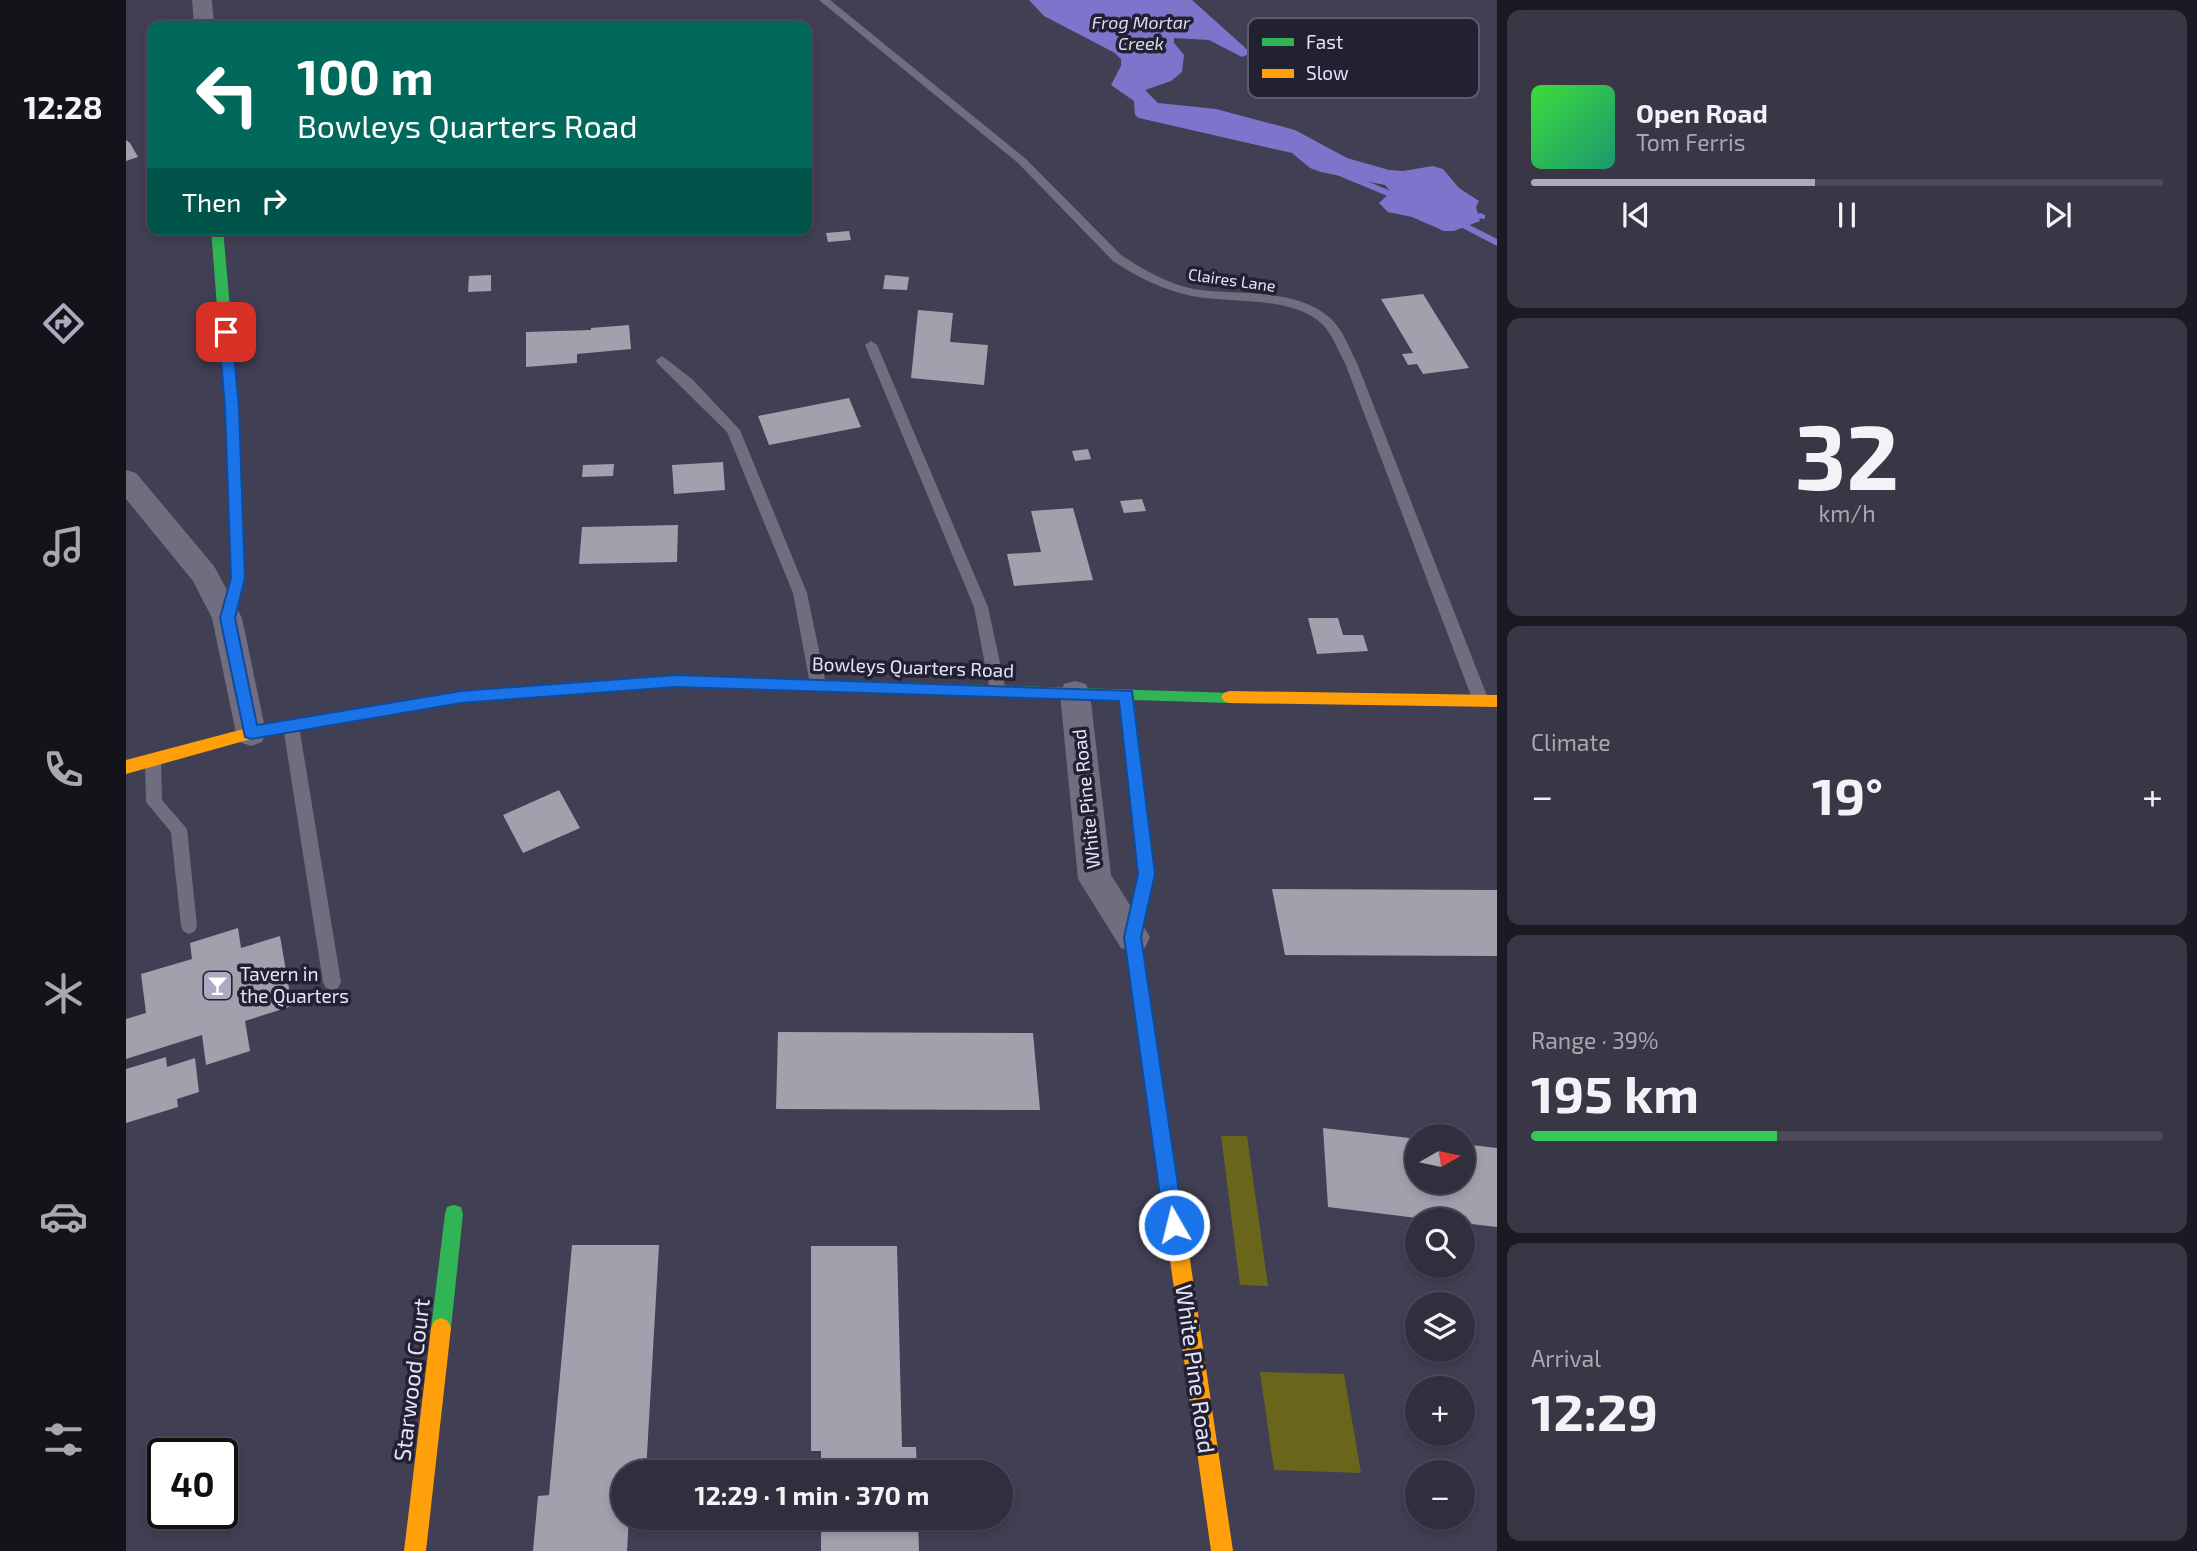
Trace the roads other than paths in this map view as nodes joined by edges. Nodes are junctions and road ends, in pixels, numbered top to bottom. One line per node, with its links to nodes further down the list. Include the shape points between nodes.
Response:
1 (202, 0): 3 (street)
2 (824, 0): 13 (lane, Claires Lane, via 1023,161 1117,258 1135,270 1178,289 1271,300 1326,321 1351,363)
3 (204, 21)
4 (218, 235): 8 (street, via 232,409 238,578)
5 (871, 345): 10 (lane, via 981,607)
6 (662, 360): 9 (lane, via 733,430 800,593)
7 (126, 480): 8 (street, via 204,574)
8 (227, 618): 15 (street)
9 (818, 684): 10 (street, Bowleys Quarters Road); 14 (street, Bowleys Quarters Road, via 676,681 461,697)
10 (998, 691): 11 (street, Bowleys Quarters Road)
11 (1075, 693): 12 (street, Bowleys Quarters Road); 19 (street, White Pine Road, via 1095,879)
12 (1126, 695): 13 (street, Bowleys Quarters Road); 19 (street, White Pine Road, via 1147,874)
13 (1489, 701)
14 (291, 726): 15 (street, Bowleys Quarters Road); 20 (lane)
15 (251, 733): 16 (street, Bowleys Quarters Road)
16 (153, 760): 17 (street, Bowleys Quarters Road); 18 (lane, via 154,803 179,829)
17 (126, 767)
18 (189, 926)
19 (1133, 937): 23 (street, White Pine Road)
20 (332, 982)
21 (454, 1214): 22 (street, Starwood Court)
22 (415, 1551)
23 (1222, 1551)

